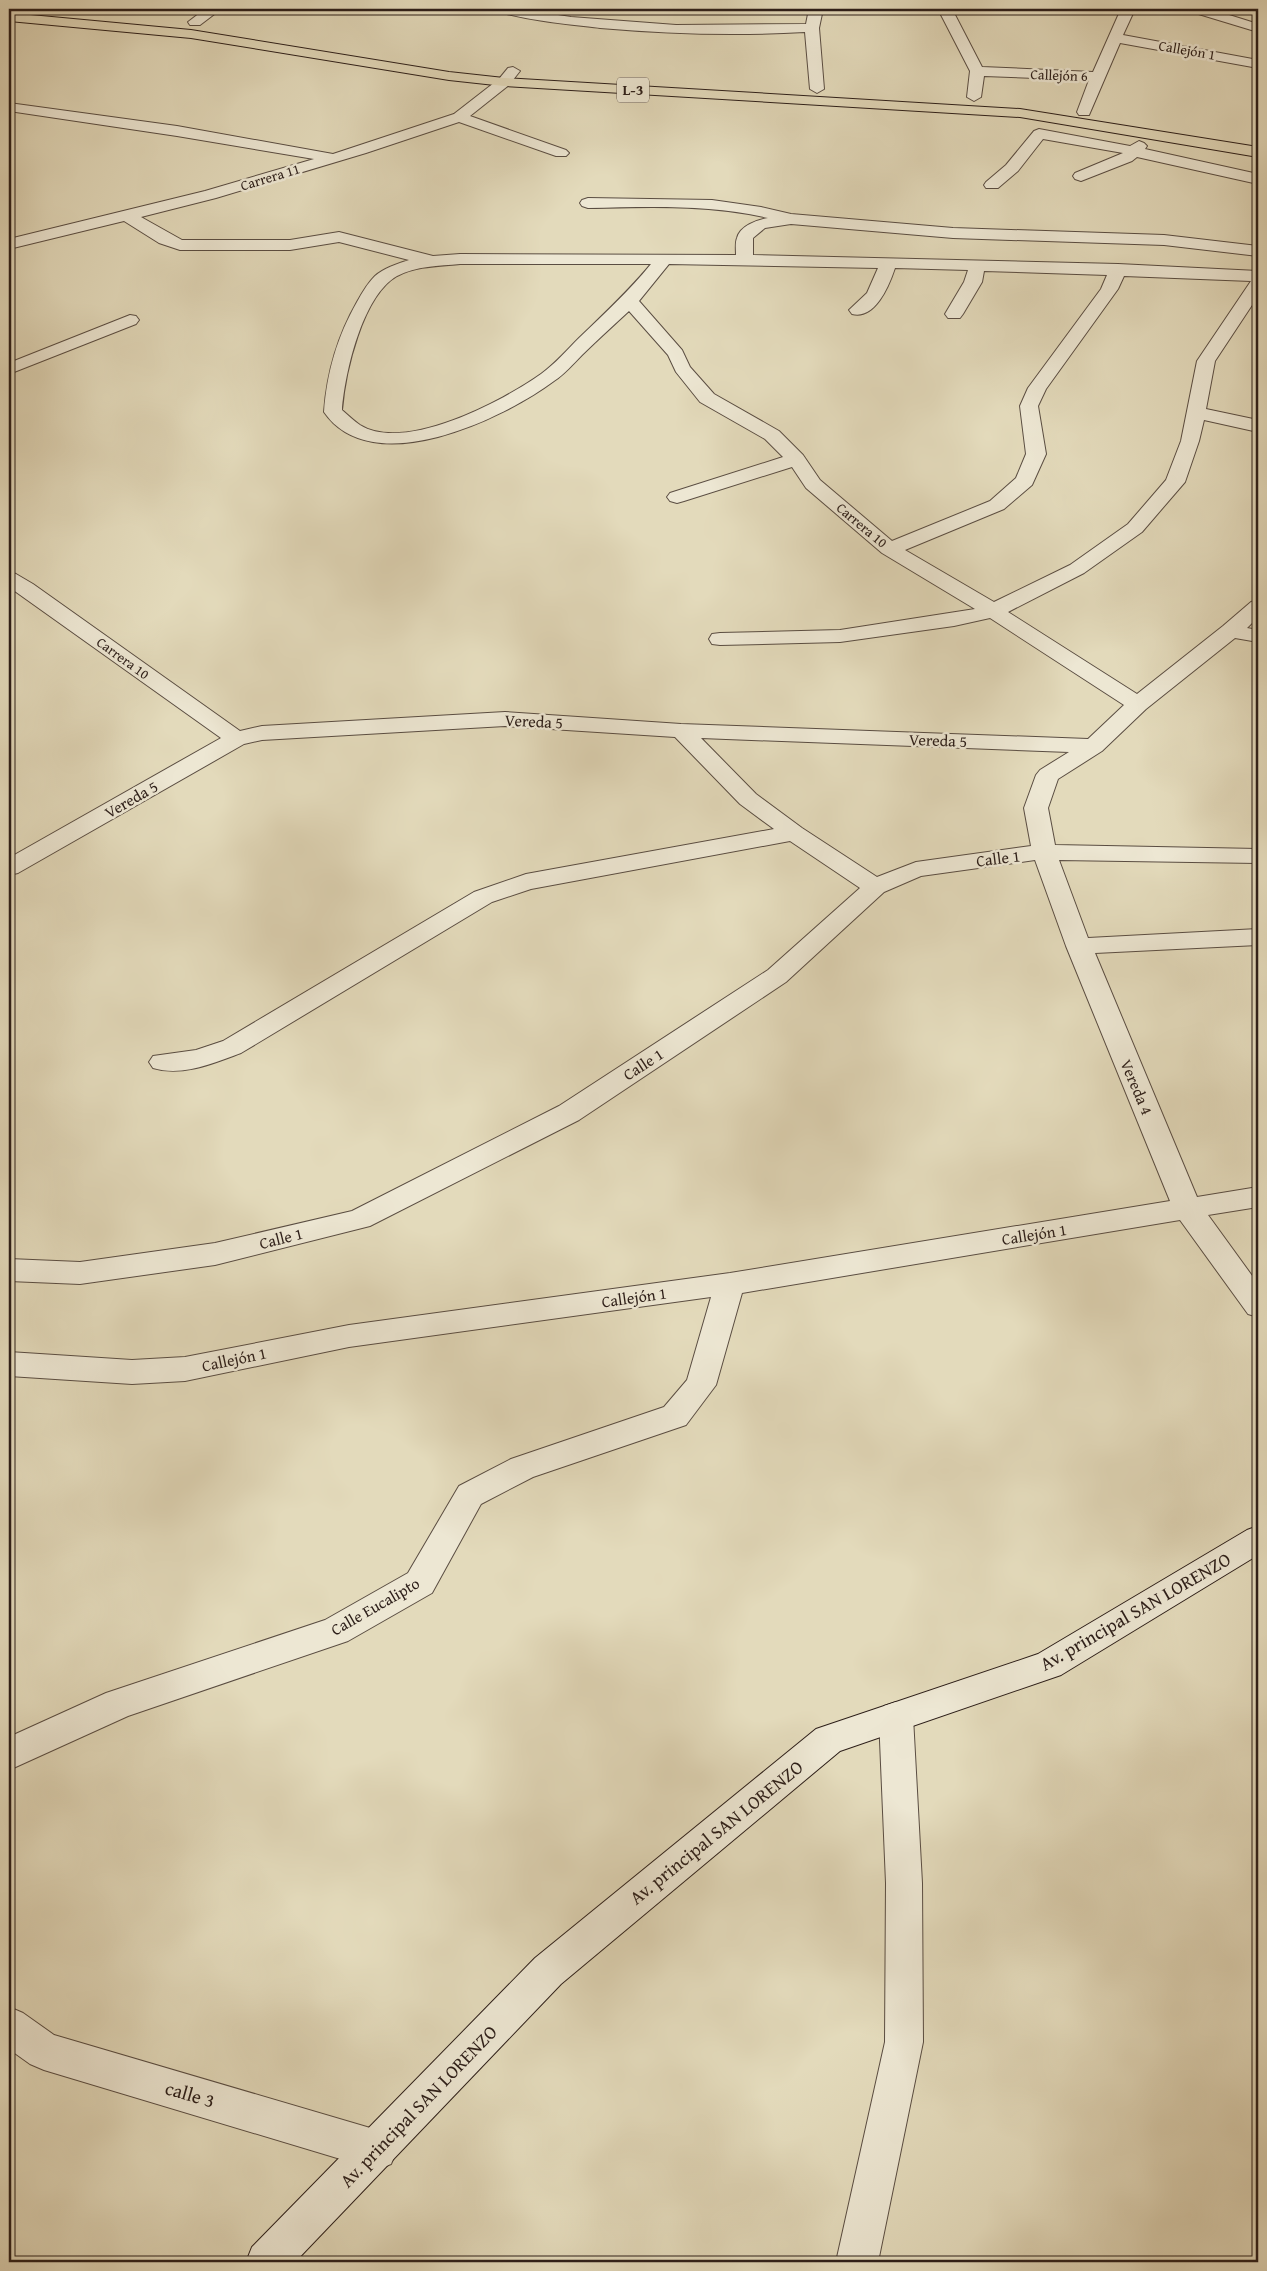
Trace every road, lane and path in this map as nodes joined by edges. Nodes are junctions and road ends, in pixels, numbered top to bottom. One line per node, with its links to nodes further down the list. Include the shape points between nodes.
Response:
1 (59, 9): 9 (main road, L-3)
2 (214, 9): 9 (street)
3 (504, 9): 10 (street, via 572,21 674,30 715,32)
4 (816, 9): 10 (street)
5 (945, 9): 14 (street)
6 (1128, 9): 12 (street, Callejón 6)
7 (1197, 9): 11 (street)
8 (9, 17): 15 (main road, L-3, via 191,34 448,76)
9 (195, 22): 15 (main road, L-3)
10 (812, 28): 17 (street)
11 (1258, 28)
12 (1116, 38): 13 (street, Callejón 1); 16 (street, Callejón 6)
13 (1258, 64)
14 (977, 71): 16 (street, Callejón 6); 18 (street)
15 (508, 76): 17 (main road, L-3); 21 (street, Carrera 11); 22 (main road, L-3)
16 (1098, 76): 20 (street)
17 (817, 89): 18 (main road, L-3)
18 (974, 97): 20 (main road, L-3)
19 (9, 107): 29 (street)
20 (1084, 112): 25 (main road, L-3)
21 (459, 117): 28 (street); 29 (street, Carrera 11)
22 (1053, 119): 23 (street); 24 (main road, L-3)
23 (1039, 134): 26 (street); 32 (street, via 1012,168)
24 (1150, 134): 26 (street); 27 (main road, L-3)
25 (1258, 142)
26 (1134, 152): 30 (street, via 1118,162); 31 (street)
27 (1258, 152)
28 (561, 153)
29 (335, 158): 34 (street, Carrera 11)
30 (1081, 176)
31 (1258, 179)
32 (992, 185)
33 (588, 203): 35 (street, via 668,201 756,210)
34 (128, 216): 36 (street, Carrera 11); 40 (street, via 165,239 180,244 290,245 339,237)
35 (791, 219): 37 (street, via 953,233 1164,240); 39 (street, via 760,224 745,237)
36 (9, 244)
37 (1258, 251)
38 (664, 259): 39 (street); 40 (street, via 470,259); 46 (street)
39 (744, 261): 41 (street)
40 (432, 262): 46 (street, via 407,267 383,278 373,289 348,335 334,382 333,412 341,422 359,431 373,436 420,437 482,415 548,377)
41 (888, 264): 42 (street); 47 (street, via 876,294)
42 (977, 266): 43 (street); 48 (street, via 970,288)
43 (1118, 270): 44 (street); 55 (street, via 1083,328 1037,388 1030,406 1036,454 1025,481 997,505)
44 (1258, 276)
45 (1258, 283): 51 (street, via 1206,361)
46 (629, 300): 53 (street, Carrera 10, via 676,354 682,368 707,398 772,435)
47 (858, 310)
48 (954, 314)
49 (130, 320): 50 (street)
50 (9, 369)
51 (1195, 412): 52 (street); 58 (street, via 1190,441 1175,482 1135,528 1076,569)
52 (1258, 426)
53 (796, 459): 54 (street); 55 (street, Carrera 10, via 813,484)
54 (677, 497)
55 (890, 548): 58 (street, Carrera 10)
56 (15, 587): 64 (street, Carrera 10)
57 (1258, 606): 59 (street, Vereda 4)
58 (993, 611): 61 (street, via 906,628 840,636); 62 (street, Carrera 10)
59 (1231, 631): 60 (street); 62 (street, Vereda 4)
60 (1258, 636)
61 (720, 639)
62 (1138, 704): 65 (street, Vereda 4)
63 (681, 731): 64 (street, Vereda 5, via 505,719 262,733); 65 (street, Vereda 5); 66 (street, via 748,799)
64 (236, 739): 69 (street, Vereda 5)
65 (1094, 746): 67 (street, Vereda 4, via 1048,775 1036,808)
66 (794, 833): 70 (street); 73 (street, via 526,882 483,897 232,1048 199,1059)
67 (1044, 852): 68 (street, Calle 1); 70 (street, Calle 1, via 916,869); 72 (street, Vereda 4)
68 (1258, 856)
69 (9, 868)
70 (874, 888): 76 (street, Calle 1, via 777,976 569,1113 360,1219 215,1254 80,1273)
71 (1258, 937): 72 (street)
72 (1078, 946): 75 (street, Vereda 4)
73 (162, 1062)
74 (1258, 1197): 75 (street, Callejón 1)
75 (1187, 1208): 77 (street, Callejón 1); 78 (street, Vereda 4)
76 (9, 1270)
77 (730, 1284): 79 (street, Callejón 1, via 349,1336 185,1369 132,1372); 82 (street, Calle Eucalipto, via 701,1385 675,1416 522,1468 470,1495 420,1582 336,1631 118,1704)
78 (1258, 1306)
79 (9, 1364)
80 (1258, 1539): 81 (street, Av. principal SAN LORENZO, via 1049,1665)
81 (896, 1717): 84 (street, Av. principal SAN LORENZO, via 828,1740 548,1970); 86 (street, via 904,1883 904,2042)
82 (9, 1754)
83 (9, 2026): 84 (street, calle 3, via 44,2051)
84 (377, 2150): 85 (street, Av. principal SAN LORENZO)
85 (267, 2262)
86 (857, 2262)

